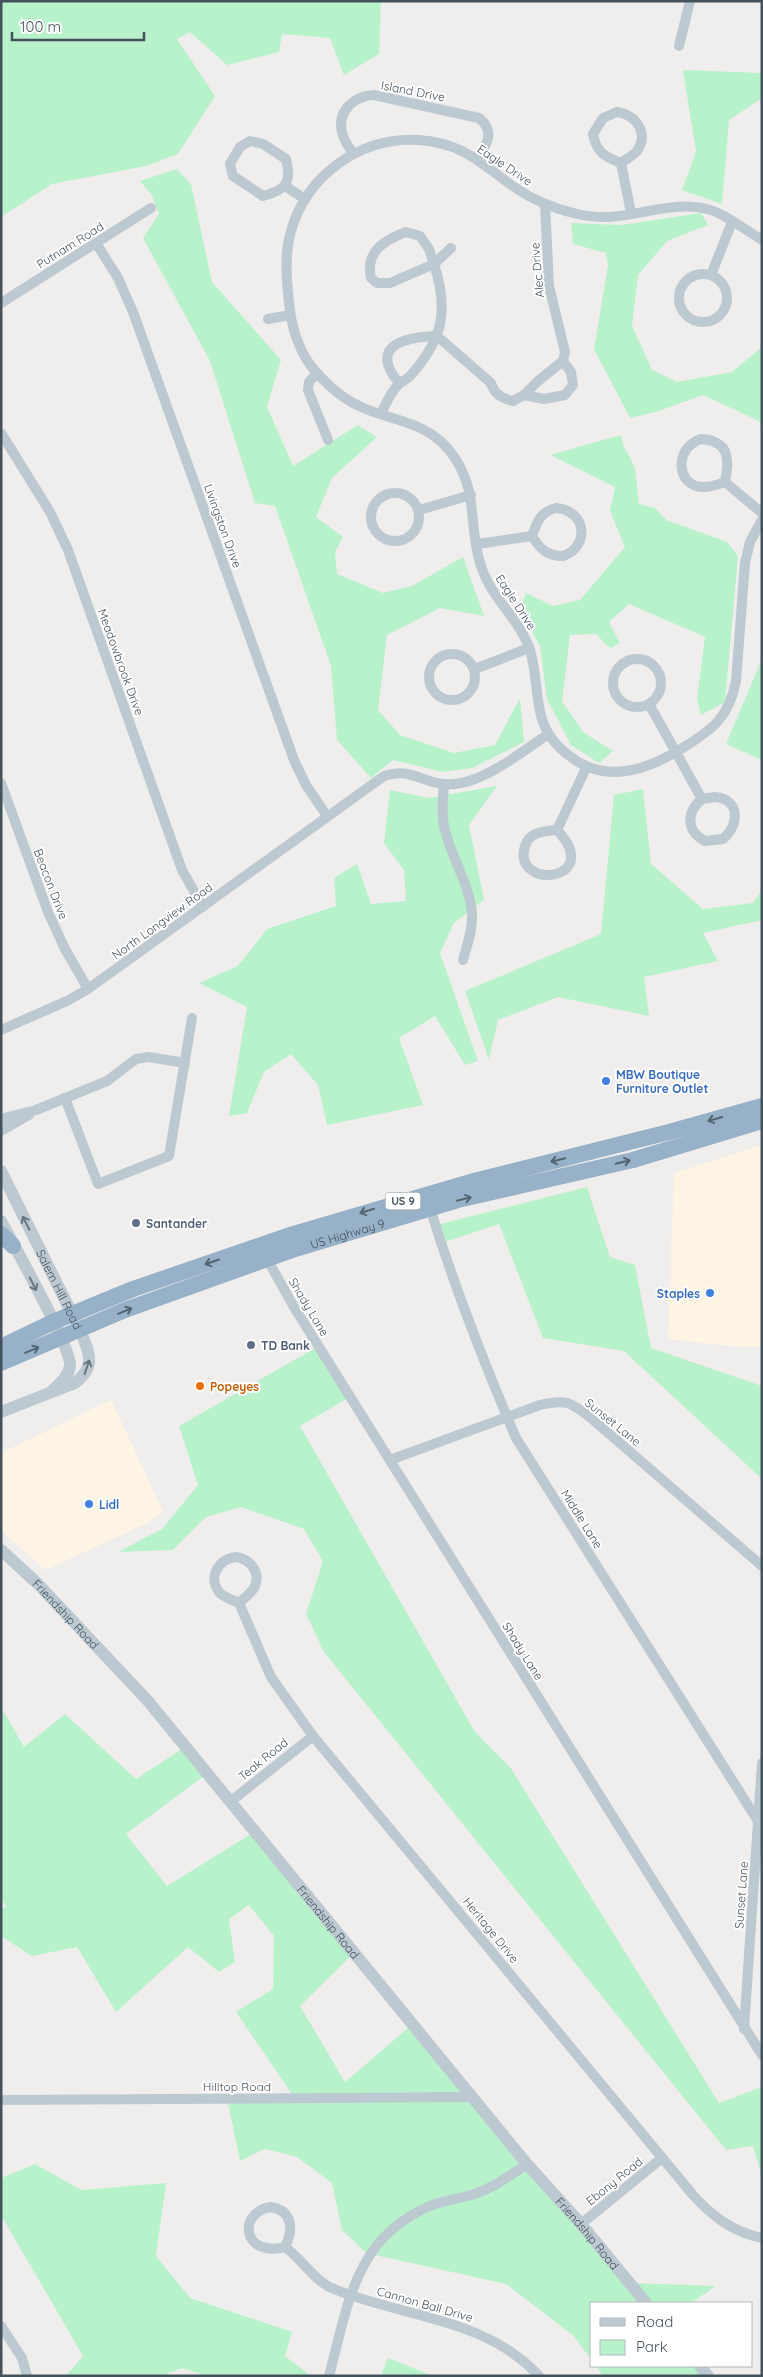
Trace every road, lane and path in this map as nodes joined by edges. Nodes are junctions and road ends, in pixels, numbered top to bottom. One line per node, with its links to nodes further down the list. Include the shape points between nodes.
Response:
1 (690, 1): 2 (street)
2 (679, 46)
3 (353, 153): 4 (street, Eagle Drive, via 392,141 418,140 447,145); 4 (street, Island Drive, via 342,134 344,113 353,101 374,95 479,118 485,123 489,137); 7 (street, Eagle Drive, via 325,175)
4 (477, 158): 8 (street, Eagle Drive, via 519,190)
5 (621, 163): 5 (street, via 638,150 642,136 636,121 617,112 603,118 593,134 602,155); 10 (street)
6 (285, 186): 6 (street, via 263,196 233,176 230,164 240,147 256,141 286,159 289,175); 7 (street)
7 (305, 199): 18 (street, Eagle Drive, via 291,229 286,255)
8 (546, 204): 10 (street, Eagle Drive, via 605,217); 21 (street, Alec Drive, via 549,286 565,352)
9 (151, 208): 13 (street, Putnam Road)
10 (631, 213): 11 (street, Eagle Drive, via 696,207)
11 (732, 222): 12 (street, Eagle Drive); 16 (street)
12 (762, 240)
13 (96, 243): 17 (street, Putnam Road); 44 (street, Livingston Drive, via 118,278 133,312 294,760)
14 (451, 248): 15 (street)
15 (434, 264): 15 (street, via 420,236 406,232 376,249 369,262 371,278 381,284); 20 (street, via 444,308)
16 (711, 275): 16 (street, via 693,276 679,291 679,303 693,320 713,319 726,306 726,292)
17 (1, 302)
18 (290, 315): 19 (street); 22 (street, Eagle Drive, via 298,342)
19 (268, 319)
20 (437, 336): 23 (street, via 410,377); 23 (street, via 416,337 392,346 386,360 390,373); 24 (street, Alec Drive, via 491,384 499,396 513,401)
21 (563, 361): 24 (street); 24 (street, Alec Drive, via 571,372 573,385 565,395 544,398)
22 (317, 373): 25 (street, Eagle Drive, via 345,398); 27 (street, via 307,388)
23 (399, 383): 25 (street)
24 (524, 395)
25 (381, 414): 29 (street, Eagle Drive, via 413,423 440,440 463,471)
26 (1, 433): 46 (street, Meadowbrook Drive, via 50,512 68,550 182,870)
27 (328, 440)
28 (724, 482): 28 (street, via 704,488 690,483 680,461 688,446 701,439 719,444 728,458); 31 (street)
29 (471, 495): 30 (street); 34 (street, Eagle Drive)
30 (419, 510): 30 (street, via 400,493 389,493 377,501 372,512 374,527 386,539 398,541 414,530)
31 (762, 513)
32 (762, 520): 39 (street, Eagle Drive, via 746,556 736,681 731,701 718,723)
33 (532, 536): 33 (street, via 548,554 563,556 578,545 581,527 571,512 556,508 538,519); 34 (street)
34 (476, 544): 35 (street, Eagle Drive, via 488,583 520,626)
35 (529, 648): 36 (street); 38 (street, Eagle Drive, via 536,674 538,704)
36 (475, 669): 36 (street, via 463,656 442,655 432,664 430,684 440,697 458,700 471,690)
37 (649, 704): 37 (street, via 661,687 659,672 646,661 632,660 623,664 613,678 616,694 631,705); 39 (street)
38 (548, 734): 40 (street, Eagle Drive); 42 (street, via 481,777)
39 (676, 753): 40 (street, Eagle Drive, via 636,771 613,773); 43 (street)
40 (586, 768): 45 (street)
41 (1, 783): 48 (street, Beacon Drive, via 48,912)
42 (444, 784): 44 (street, North Longview Road, via 408,773 391,774); 47 (street, via 444,828 472,914)
43 (702, 798): 43 (street, via 691,813 690,827 694,834 704,841 728,835 736,822 736,810 720,797)
44 (327, 816): 46 (street, North Longview Road)
45 (557, 830): 45 (street, via 538,832 525,847 526,864 542,876 560,874 571,860 568,841)
46 (203, 907): 48 (street, North Longview Road)
47 (463, 960)
48 (88, 988): 50 (street, North Longview Road, via 69,1000)
49 (192, 1018): 51 (street)
50 (1, 1030)
51 (185, 1063): 52 (street, via 149,1057 136,1059 107,1081); 52 (street, via 169,1156 98,1184)
52 (65, 1098): 54 (street)
53 (762, 1106): 64 (highway, US Highway 9 / US 9, one-way to 64, via 372,1210 133,1289)
54 (36, 1110): 55 (street); 57 (street)
55 (1, 1119)
56 (762, 1121): 59 (highway, US Highway 9 / US 9, one-way to 56, via 640,1158)
57 (1, 1131)
58 (1, 1171): 64 (street, Salem Hill Road, one-way to 58)
59 (430, 1208): 63 (highway, US Highway 9 / US 9); 73 (street, Middle Lane)
60 (1, 1221): 62 (street, Salem Hill Road)
61 (1, 1234): 62 (highway)
62 (13, 1246): 65 (street, Salem Hill Road, one-way to 65)
63 (267, 1259): 66 (highway, US Highway 9 / US 9, one-way to 63); 74 (street, Shady Lane)
64 (71, 1314): 65 (highway, US Highway 9 / US 9); 66 (street, Salem Hill Road)
65 (48, 1324): 67 (highway); 68 (street, Salem Hill Road); 69 (highway, US Highway 9 / US 9)
66 (80, 1330): 68 (highway, US Highway 9 / US 9); 71 (street, Salem Hill Road, one-way to 66, via 76,1383 85,1374 90,1354)
67 (1, 1336)
68 (62, 1338): 70 (highway, US Highway 9 / US 9, one-way to 68); 71 (street, Salem Hill Road, via 70,1367 65,1378)
69 (1, 1347)
70 (1, 1363)
71 (49, 1394): 72 (street, Salem Hill Road)
72 (1, 1412)
73 (507, 1417): 74 (street, Sunset Lane); 76 (street, Sunset Lane, via 555,1401 571,1403); 81 (street, Middle Lane, via 516,1438)
74 (390, 1460): 82 (street, Shady Lane)
75 (1, 1550): 80 (street, Friendship Road, via 108,1656)
76 (762, 1566)
77 (238, 1603): 77 (street, via 219,1592 214,1578 223,1561 236,1557 249,1562 256,1574 251,1592); 78 (street, Heritage Drive, via 271,1677)
78 (313, 1736): 80 (street, Teak Road); 86 (street, Heritage Drive)
79 (762, 1763): 81 (street, Sunset Lane)
80 (230, 1802): 84 (street, Friendship Road)
81 (758, 1821): 82 (street, Sunset Lane)
82 (744, 2029): 83 (street, Shady Lane)
83 (762, 2055)
84 (472, 2097): 85 (street, Hilltop Road); 87 (street, Friendship Road)
85 (1, 2100)
86 (662, 2158): 88 (street, Ebony Road); 89 (street, Heritage Drive, via 716,2218 738,2231)
87 (528, 2164): 88 (street, Friendship Road); 91 (street, via 491,2187 432,2205 401,2222 369,2255)
88 (582, 2224): 92 (street, Friendship Road)
89 (762, 2238)
90 (285, 2247): 90 (street, via 292,2230 287,2216 276,2208 259,2211 249,2226 255,2244 266,2250); 91 (street, Cannon Ball Drive, via 328,2286)
91 (351, 2295): 95 (street); 96 (street, Cannon Ball Drive, via 480,2333 511,2351)
92 (645, 2302)
93 (1, 2326): 94 (street, via 22,2358)
94 (27, 2376)
95 (329, 2376)
96 (539, 2376)

